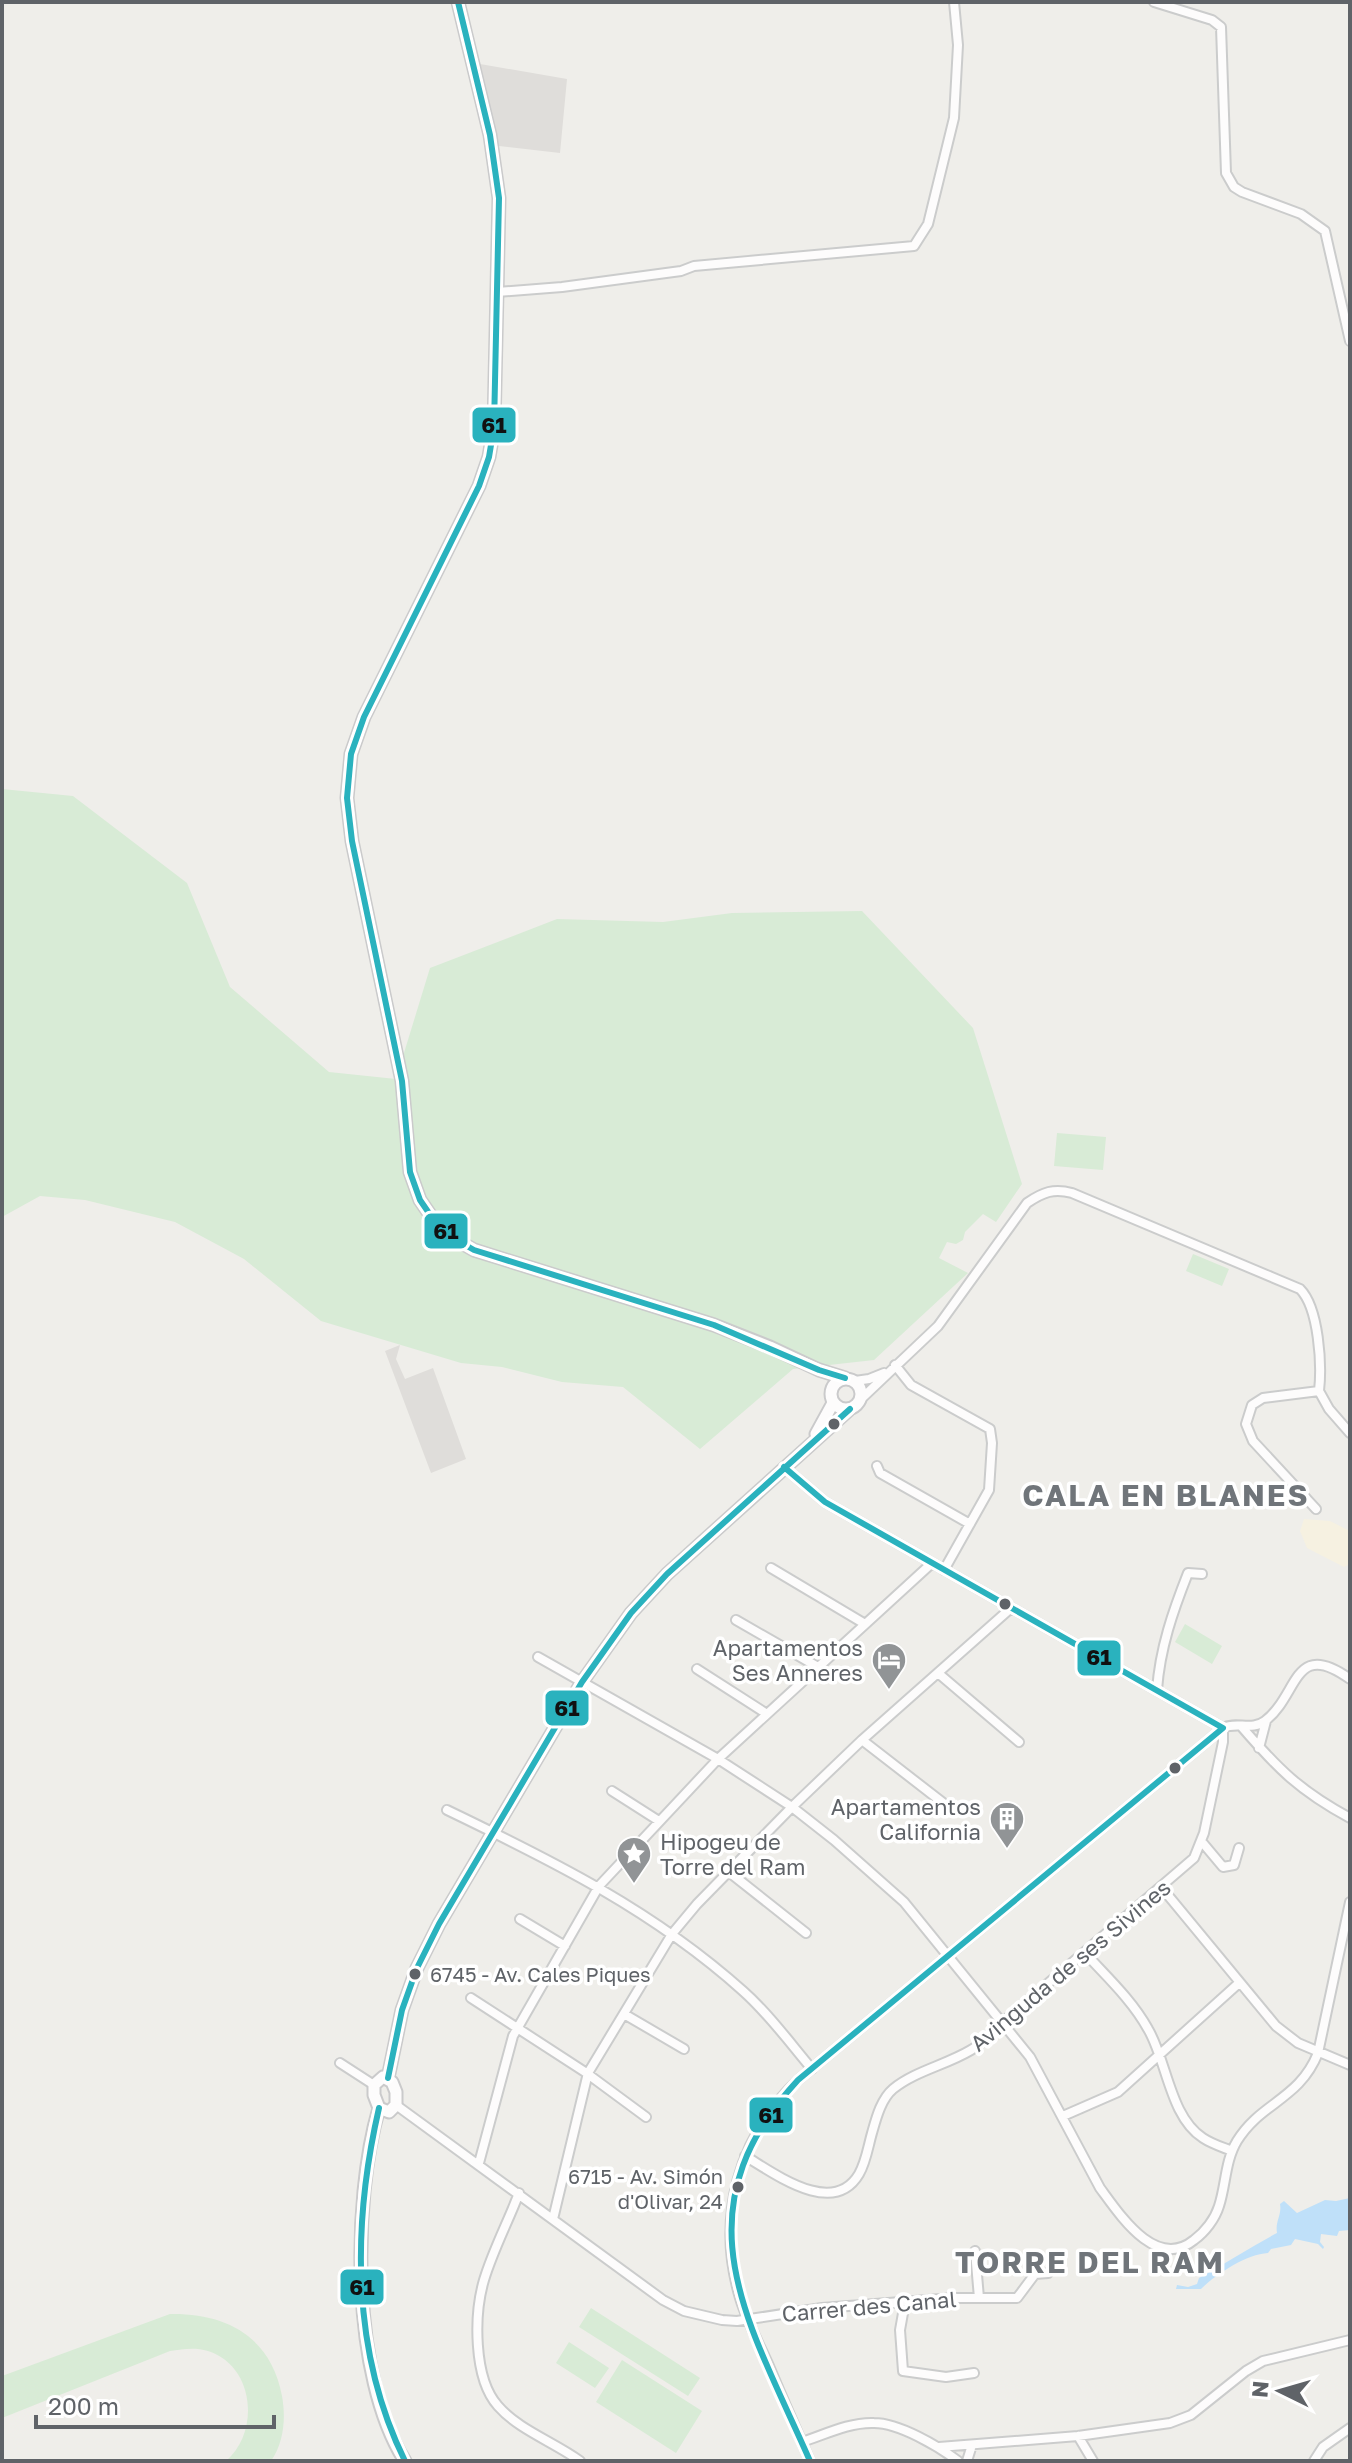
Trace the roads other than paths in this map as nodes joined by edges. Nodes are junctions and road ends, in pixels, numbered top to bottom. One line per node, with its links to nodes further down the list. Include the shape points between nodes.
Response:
1 (458, 2): 4 (street, via 490,135 499,198)
2 (954, 2): 4 (street, via 954,118 928,224 914,246 694,266)
3 (1154, 2): 5 (street, via 1221,27 1226,173 1242,192 1301,214 1325,231)
4 (497, 292): 6 (street, via 489,457 351,754 347,798 352,841 402,1081 410,1172 433,1219 474,1250 714,1325)
5 (1350, 341)
6 (810, 1366): 8 (street); 10 (street)
7 (892, 1368): 8 (street, via 869,1379); 9 (street, via 938,1326 1027,1203 1057,1189 1300,1289 1308,1296 1313,1316); 11 (street); 18 (street, via 911,1385 990,1429 989,1490)
8 (850, 1380): 10 (street, via 833,1384); 11 (street, via 861,1392)
9 (1319, 1391): 13 (street); 17 (street, via 1263,1398 1252,1405 1246,1424 1253,1441)
10 (832, 1399): 12 (street, via 839,1408); 14 (street)
11 (860, 1400): 12 (street)
12 (850, 1409): 14 (street)
13 (1350, 1433)
14 (811, 1441): 16 (street)
15 (877, 1466): 18 (street, via 880,1473)
16 (784, 1467): 19 (street, via 825,1502); 31 (street, via 667,1574 631,1613)
17 (1316, 1509)
18 (970, 1524): 21 (street)
19 (932, 1563): 21 (street); 25 (street)
20 (771, 1568): 25 (street)
21 (944, 1570): 23 (street)
22 (1202, 1574): 32 (street, via 1188,1573 1161,1653)
23 (1011, 1608): 29 (street); 32 (street)
24 (736, 1620): 27 (street)
25 (865, 1624): 27 (street)
26 (538, 1657): 31 (street)
27 (818, 1667): 33 (street)
28 (697, 1669): 33 (street)
29 (938, 1673): 37 (street); 38 (street)
30 (1350, 1679): 34 (street, via 1324,1664 1311,1665)
31 (582, 1682): 40 (street); 47 (street)
32 (1157, 1690): 36 (street)
33 (767, 1714): 40 (street)
34 (1266, 1720): 35 (street); 39 (street)
35 (1241, 1726): 36 (street); 39 (street)
36 (1223, 1728): 48 (street, Avinguda de ses Sivines); 59 (street)
37 (862, 1740): 42 (street); 43 (street)
38 (1019, 1742)
39 (1259, 1748): 45 (street, via 1312,1798)
40 (718, 1759): 42 (street); 46 (street)
41 (612, 1791): 46 (street)
42 (792, 1807): 50 (street); 59 (street, via 904,1902)
43 (951, 1809)
44 (447, 1810): 47 (street)
45 (1350, 1818)
46 (659, 1821): 51 (street)
47 (492, 1832): 51 (street); 72 (street, via 417,1968)
48 (1202, 1842): 49 (street, via 1223,1867 1234,1865); 52 (street, Avinguda de ses Sivines, via 1194,1858)
49 (1239, 1848)
50 (729, 1872): 55 (street); 56 (street)
51 (599, 1886): 56 (street); 57 (street)
52 (1162, 1888): 58 (street, Avinguda de ses Sivines); 60 (street)
53 (1350, 1902): 66 (street)
54 (520, 1919): 57 (street)
55 (806, 1933)
56 (672, 1934): 62 (street); 70 (street, via 744,1991)
57 (565, 1946): 64 (street)
58 (1085, 1953): 63 (street, Avinguda de ses Sivines); 67 (street, via 1135,2009 1151,2032)
59 (949, 1956): 63 (street); 70 (street)
60 (1239, 1983): 66 (street, via 1276,2026); 67 (street)
61 (471, 1998): 64 (street)
62 (624, 2014): 65 (street); 71 (street)
63 (1003, 2022): 76 (street); 79 (street, Avinguda de ses Sivines, via 971,2050 889,2092 858,2176 846,2188 816,2193)
64 (518, 2026): 71 (street); 80 (street)
65 (684, 2049)
66 (1318, 2053): 69 (street); 78 (street, via 1299,2086 1252,2122)
67 (1159, 2057): 76 (street, via 1118,2092); 78 (street, via 1188,2124 1202,2138)
68 (340, 2063): 73 (street)
69 (1350, 2065)
70 (812, 2069): 79 (street, via 769,2111)
71 (588, 2073): 77 (street); 82 (street)
72 (388, 2078): 73 (street); 74 (street)
73 (374, 2085): 75 (street)
74 (396, 2105): 75 (street, via 389,2112); 80 (street, Carrer des Canal)
75 (379, 2108): 95 (street, via 360,2248 361,2293 376,2386)
76 (1063, 2116): 78 (street, via 1115,2208 1146,2241 1163,2249 1188,2244 1212,2219)
77 (646, 2117)
78 (1232, 2151)
79 (745, 2156): 87 (street, via 733,2195 730,2243 740,2301)
80 (479, 2163): 81 (street, Carrer des Canal)
81 (519, 2193): 82 (street, Carrer des Canal); 96 (street, via 480,2298 481,2371 487,2389 509,2416)
82 (553, 2219): 87 (street, Carrer des Canal, via 684,2311 722,2320)
83 (975, 2251): 85 (street, Carrer des Canal)
84 (1048, 2273): 85 (street, Carrer des Canal, via 1035,2274 1017,2298)
85 (979, 2298): 86 (street, Carrer des Canal)
86 (905, 2302): 87 (street, Carrer des Canal); 89 (street, via 900,2330 903,2371 946,2377)
87 (749, 2319): 92 (street)
88 (1350, 2340): 91 (street, via 1263,2361 1191,2415 1170,2423)
89 (974, 2373)
90 (1350, 2428): 101 (street, via 1323,2447)
91 (1078, 2436): 93 (street); 100 (street)
92 (802, 2442): 94 (street, via 874,2422); 97 (street)
93 (972, 2445): 94 (street); 99 (street)
94 (939, 2447): 98 (street)
95 (405, 2461)
96 (580, 2461)
97 (810, 2461)
98 (958, 2461)
99 (967, 2461)
100 (1093, 2461)
101 (1314, 2461)

